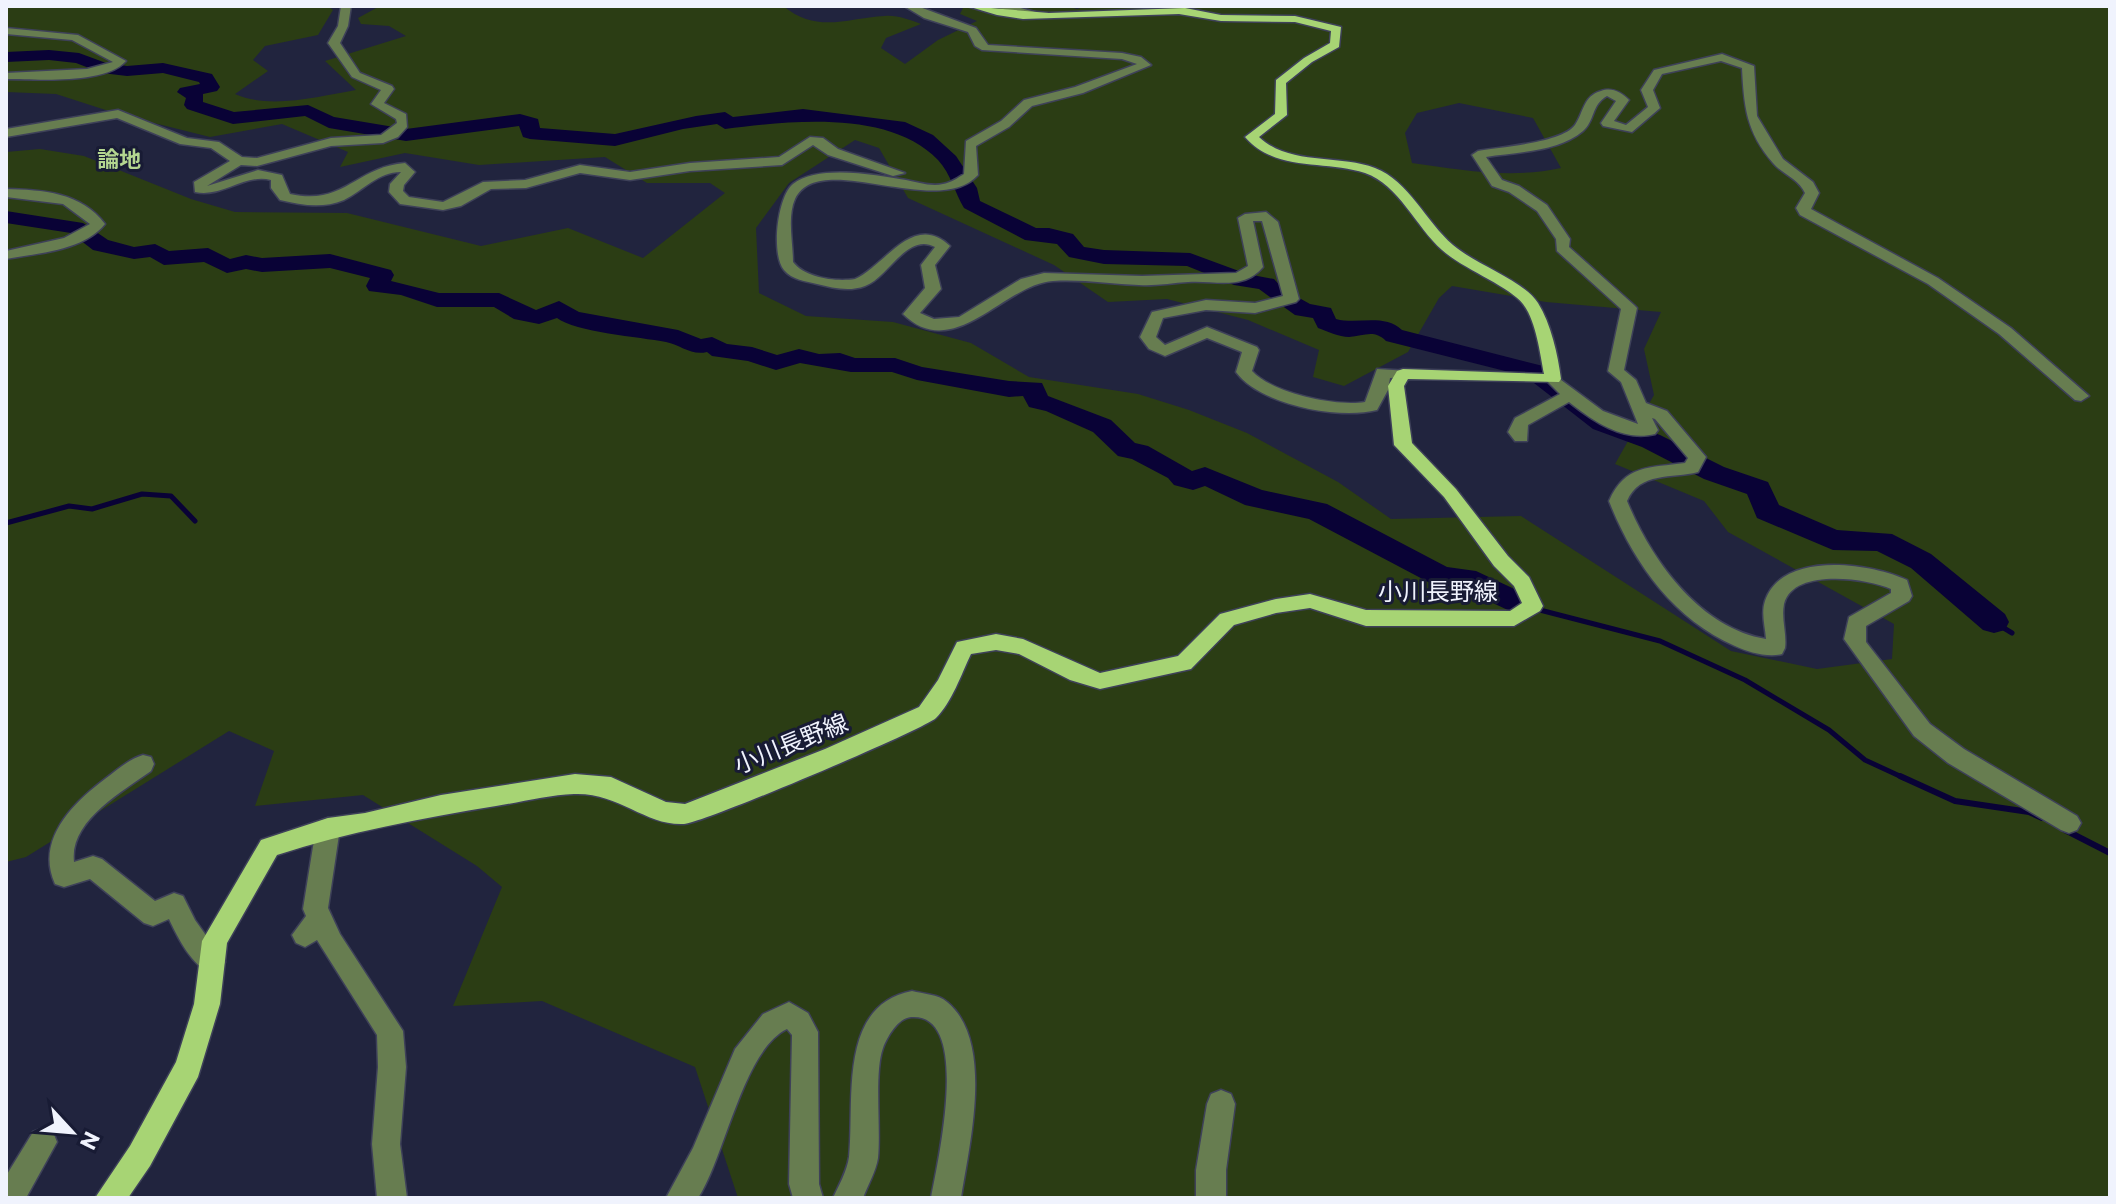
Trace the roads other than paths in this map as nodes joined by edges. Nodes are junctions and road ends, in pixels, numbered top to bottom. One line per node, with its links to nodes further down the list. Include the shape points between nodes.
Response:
1 (346, 6): 9 (street, via 334,43 356,75 388,89 377,104 402,117 403,124 383,139 331,142 257,162)
2 (909, 6): 10 (street, via 972,30 986,48 1122,56 1145,65 1028,103 970,144 971,175)
3 (972, 6): 5 (main road, via 1003,14)
4 (994, 6): 5 (street)
5 (1037, 14): 14 (main road, via 1180,11 1337,29 1335,45 1280,82 1281,115 1251,137 1269,153 1376,172 1434,235 1530,304 1552,361)
6 (6, 31): 7 (street, via 74,37 120,61 114,69 95,74)
7 (6, 76)
8 (6, 133): 9 (street, via 127,115 184,141 215,145)
9 (239, 161): 10 (street, via 214,173 200,189 217,191 247,177 271,174 285,197 321,202 345,196 378,171 405,167 408,172 396,192 405,201 443,206 488,185 526,184 580,169 630,176 782,161 810,141 885,170)
10 (949, 184): 13 (street, via 938,189 845,174 802,185 788,201 789,268 826,282 854,284 866,280 899,249 934,240 943,246 928,265 933,289 911,314 951,325 1025,282 1047,277 1229,281 1256,267 1245,218 1266,216 1273,225 1291,299 1255,308 1206,305 1157,315 1148,337 1155,346 1165,351 1207,332 1251,350 1244,372 1249,380 1292,398 1355,411 1371,406 1383,372)
11 (6, 193): 12 (street, via 52,195 98,224 83,236)
12 (6, 255)
13 (1403, 374): 14 (main road); 21 (main road, 小川長野線, via 1396,386 1403,445 1450,493 1522,582 1533,606 1514,618 1366,618 1310,601 1227,619 1184,663 1100,681 1023,647 996,642 964,648 927,713 686,814 664,812 611,787 575,784)
14 (1553, 379): 15 (street)
15 (1570, 395): 17 (street, via 1597,415 1649,430); 18 (street, via 1521,422)
16 (2081, 396): 17 (street, via 2005,331 1933,281 1805,212 1812,193 1808,185 1778,161 1751,116 1748,66 1722,57 1658,72 1647,90 1654,108 1628,129 1607,123 1623,100 1603,92 1584,113 1580,128 1567,137 1478,155 1497,183 1542,208 1563,239 1562,248 1629,308 1616,371 1628,380)
17 (1639, 406): 20 (street, via 1661,415 1697,457 1692,468 1633,478 1618,501 1637,547 1672,592 1730,634 1775,648 1774,608 1783,589 1832,571 1887,577 1900,585 1902,596 1854,627 1854,639 1874,670 1935,741)
18 (1521, 437)
19 (143, 764): 22 (street, via 76,821 61,851 64,876 93,867 153,915 174,904)
20 (2069, 823)
21 (328, 828): 22 (main road, 小川長野線, via 269,847 215,941); 27 (street, via 312,926 331,942 390,1031 386,1144)
22 (212, 962): 26 (main road, 小川長野線, via 207,1004 188,1067 140,1156)
23 (1221, 1104): 32 (street)
24 (43, 1142): 25 (street)
25 (9, 1198)
26 (110, 1198)
27 (392, 1198)
28 (681, 1198): 29 (street, via 752,1048 764,1030 789,1015 805,1032)
29 (808, 1198)
30 (848, 1198): 31 (street, via 863,1161 868,1051 886,1016 909,1003 934,1006 951,1023 962,1052)
31 (946, 1198)
32 (1211, 1198)

